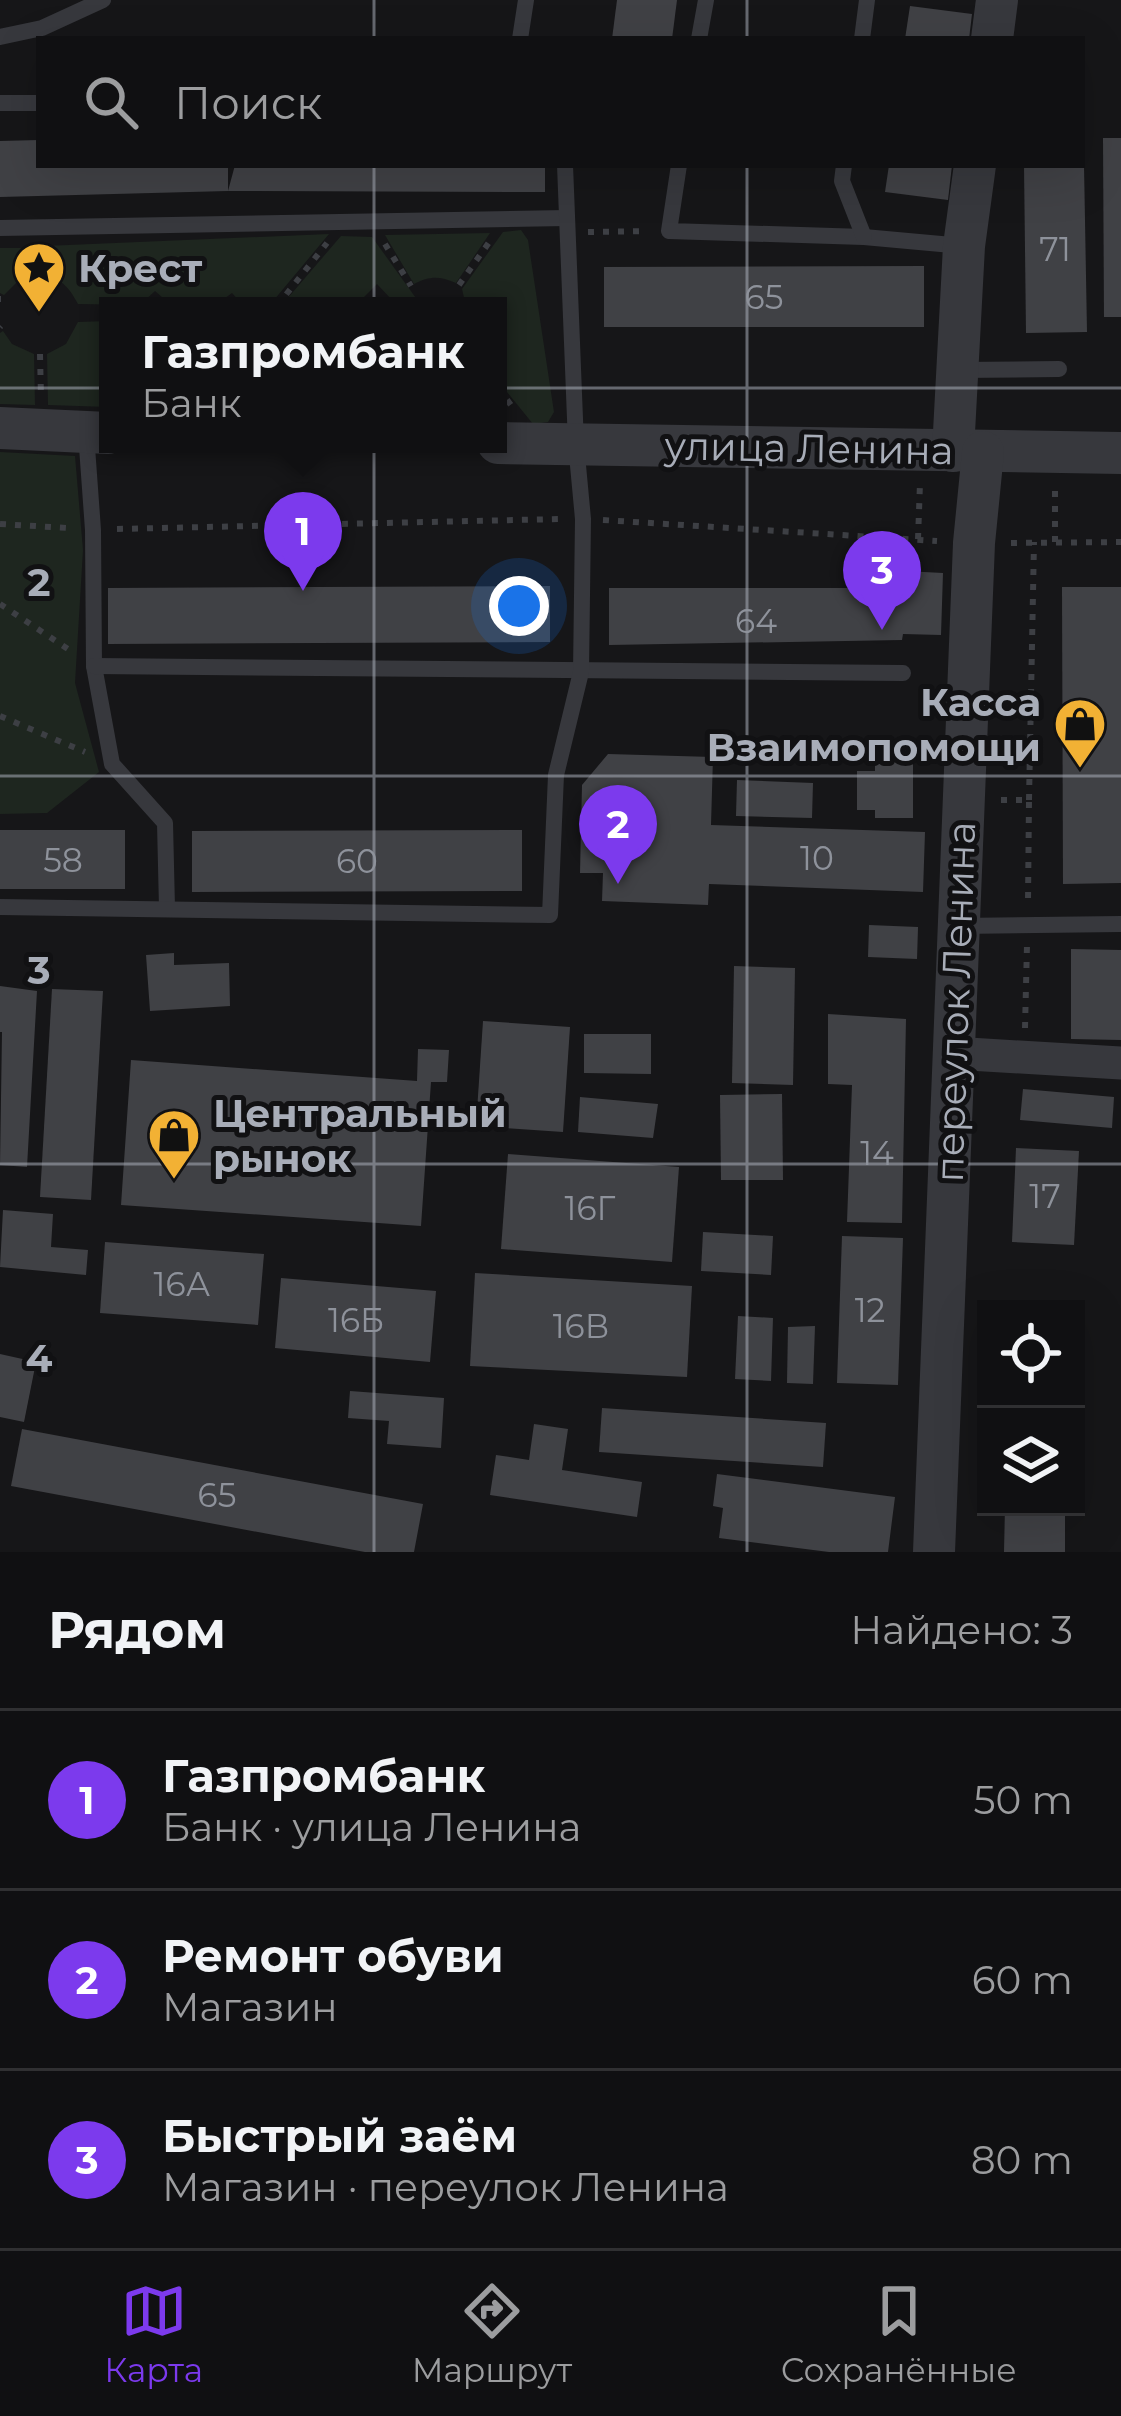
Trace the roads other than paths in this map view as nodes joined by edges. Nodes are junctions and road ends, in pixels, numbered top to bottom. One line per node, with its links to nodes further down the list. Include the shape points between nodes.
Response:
1 (103, 0): 10 (lane)
2 (526, 0): 6 (lane)
3 (706, 0): 7 (lane)
4 (867, 0): 8 (lane)
5 (997, 0): 9 (street)
6 (520, 36)
7 (700, 36)
8 (862, 36)
9 (992, 36)
10 (0, 37)
11 (0, 103): 12 (lane)
12 (36, 103)
13 (565, 168): 17 (lane)
14 (680, 168): 19 (lane, via 669,231)
15 (844, 168): 19 (lane)
16 (975, 168): 20 (street, переулок Ленина)
17 (568, 225): 18 (lane, via 506,218); 26 (lane)
18 (0, 228)
19 (864, 237): 20 (lane)
20 (964, 246): 22 (street, переулок Ленина)
21 (1059, 369): 22 (lane)
22 (957, 370): 27 (street, переулок Ленина)
23 (0, 428): 24 (street)
24 (97, 433): 29 (lane)
25 (507, 443): 26 (street, улица Ленина)
26 (576, 444): 27 (street, улица Ленина); 30 (lane)
27 (968, 451): 28 (street, улица Ленина); 35 (street, переулок Ленина, via 974,543)
28 (1121, 453)
29 (94, 666): 30 (lane); 33 (lane, via 112,764 165,823)
30 (581, 672): 31 (lane); 33 (lane, via 556,775 550,915)
31 (902, 673)
32 (0, 907): 33 (lane)
33 (166, 908)
34 (1121, 924): 35 (lane)
35 (957, 926): 36 (street, переулок Ленина)
36 (952, 1053): 37 (street); 38 (street, переулок Ленина)
37 (1121, 1063)
38 (934, 1552)

